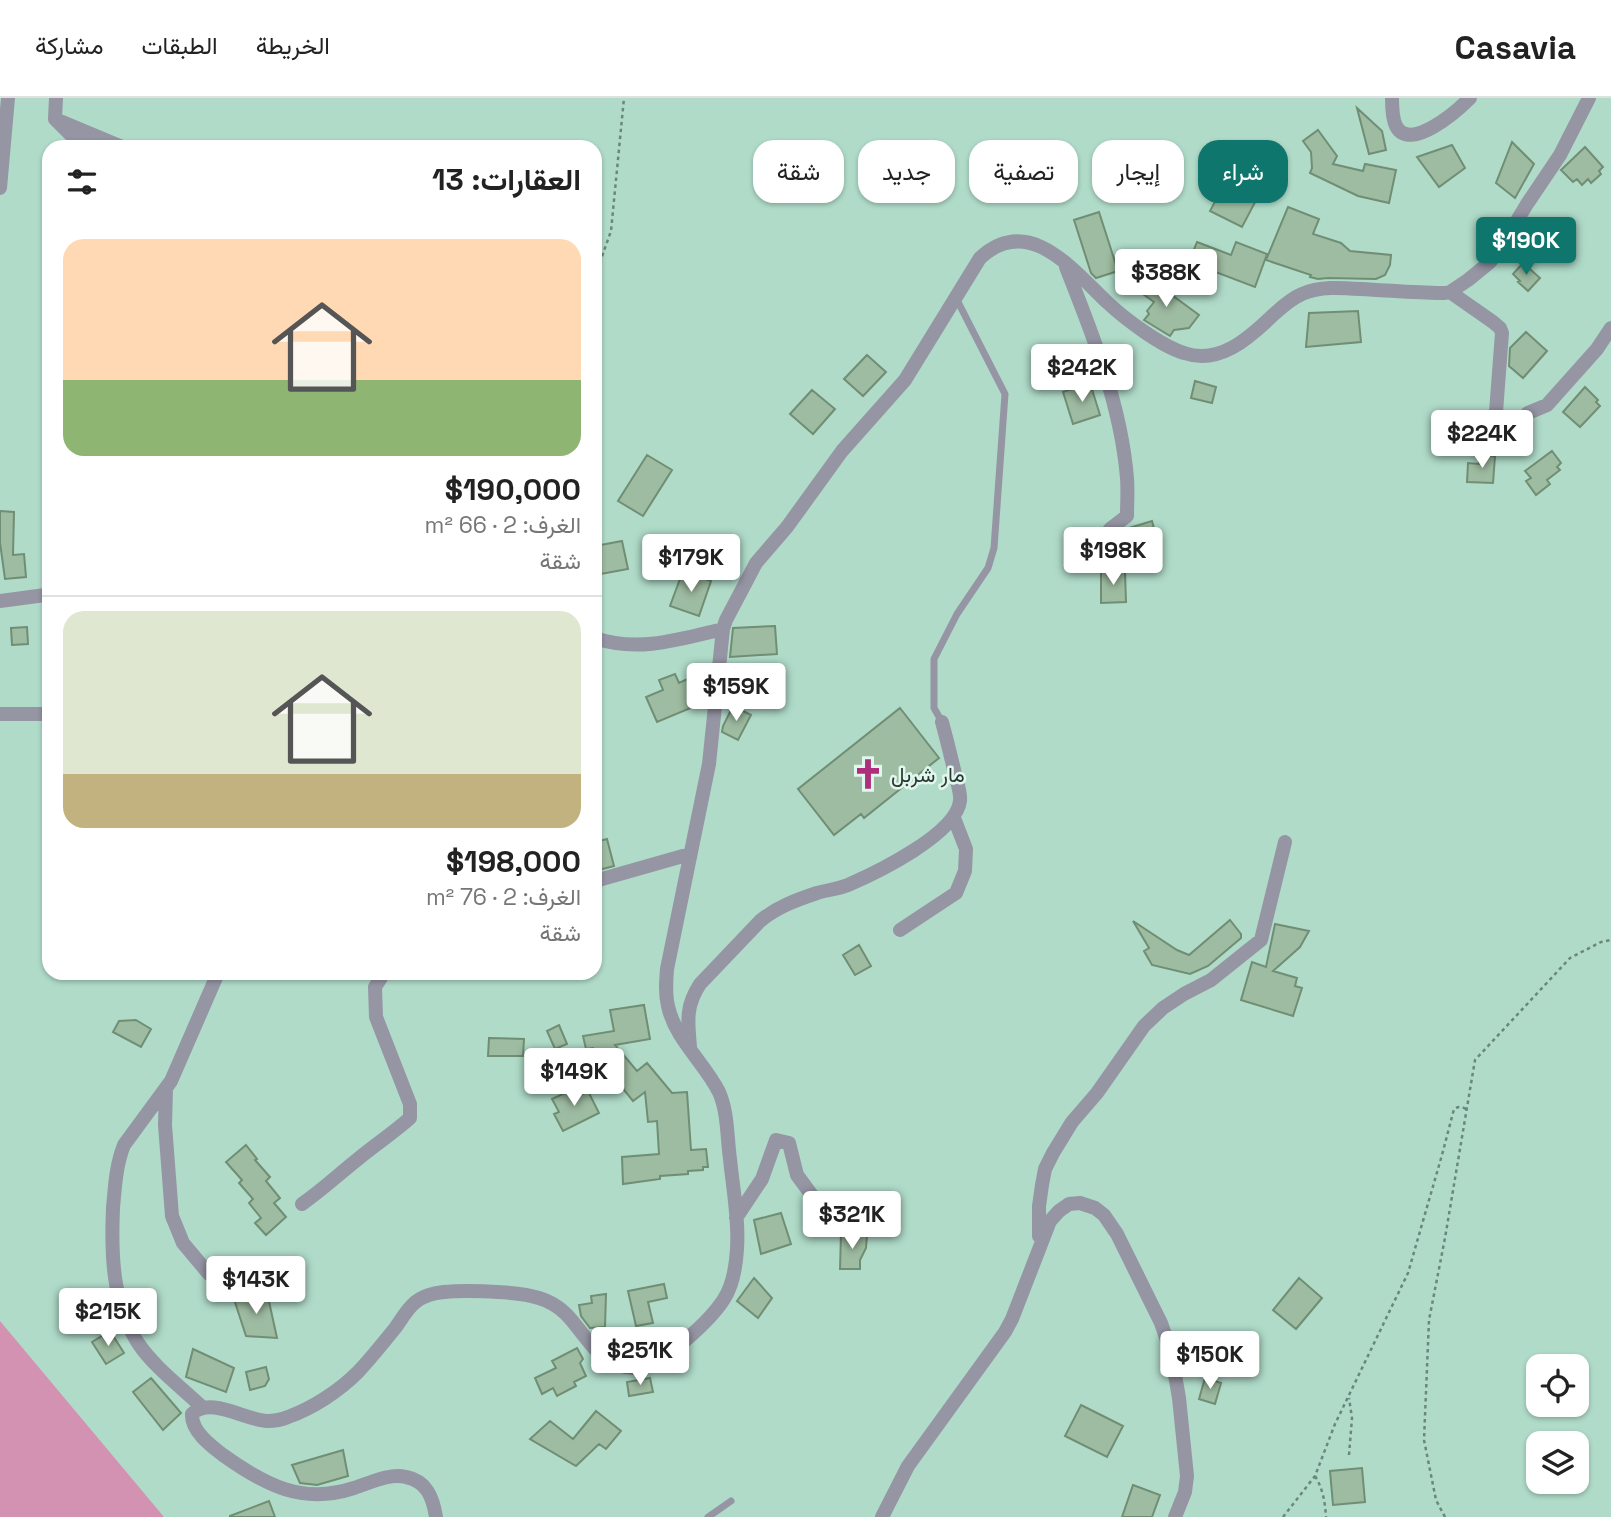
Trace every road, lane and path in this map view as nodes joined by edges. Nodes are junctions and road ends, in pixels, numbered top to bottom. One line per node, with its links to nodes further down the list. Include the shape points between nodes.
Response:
1 (8, 98): 10 (street)
2 (56, 98): 7 (street)
3 (624, 98): 11 (path, via 611,231)
4 (1392, 98): 5 (street, via 1395,124 1410,135 1437,124)
5 (1470, 98)
6 (1589, 98): 13 (street, via 1560,155 1500,249)
7 (55, 119): 8 (street); 9 (street)
8 (76, 140)
9 (105, 140)
10 (0, 188)
11 (602, 256)
12 (1064, 262): 13 (street, via 1136,325 1195,356 1233,348 1289,300 1312,290); 14 (street, via 1029,242 999,245 980,258); 20 (street, via 1107,378 1118,422 1127,479 1127,516)
13 (1450, 292): 16 (street, via 1502,333)
14 (956, 297): 23 (street, via 905,380 842,451 751,570); 27 (lane, via 1005,394 994,548 988,568 933,659 934,708)
15 (1611, 328): 17 (street, via 1547,405 1528,413)
16 (1496, 412): 17 (street); 18 (street)
17 (1509, 430): 19 (street)
18 (1472, 437)
19 (1520, 444)
20 (1110, 529)
21 (42, 595): 22 (street)
22 (0, 601)
23 (723, 629): 24 (street, via 640,645); 30 (street, via 709,764)
24 (602, 640)
25 (0, 714): 26 (street)
26 (42, 714)
27 (942, 722): 28 (street, via 960,795)
28 (954, 818): 32 (street, via 966,849 965,871 956,894); 36 (street, via 920,846 880,869 782,906 760,921 693,995 688,1013)
29 (1285, 842): 42 (street, via 1261,940 1144,1026 1053,1153 1042,1185)
30 (690, 854): 31 (street); 36 (street, via 666,986 671,1017)
31 (602, 879)
32 (900, 930)
33 (1611, 940): 38 (path, via 1570,958 1475,1060)
34 (215, 980): 37 (street)
35 (380, 980): 39 (street, via 375,987 376,1017 410,1104 410,1118)
36 (690, 1049): 40 (street, via 723,1103)
37 (166, 1088): 43 (street, via 172,1216 183,1243); 45 (street, via 120,1155 111,1244 115,1281 138,1343)
38 (1467, 1110): 44 (path, via 1454,1109 1408,1273); 55 (path, via 1429,1320 1424,1440 1436,1500)
39 (302, 1204)
40 (736, 1218): 41 (street, via 762,1179 776,1140 789,1143 797,1175 819,1205); 45 (street, via 735,1268 722,1302 672,1351 643,1367 628,1368 603,1357 564,1313 547,1301 451,1291 417,1300 358,1372 321,1402 268,1421)
41 (859, 1224)
42 (1039, 1245): 51 (street, via 1005,1332 908,1466); 52 (street, via 1049,1221 1069,1204 1080,1203 1104,1215 1123,1245 1171,1352 1187,1476)
43 (209, 1274)
44 (1349, 1398): 46 (path); 47 (path)
45 (202, 1407): 49 (street, via 191,1416 198,1432 214,1449 278,1488 317,1495 407,1477 430,1493)
46 (1349, 1454)
47 (1315, 1476): 53 (path); 54 (path)
48 (731, 1501): 50 (lane)
49 (436, 1517)
50 (708, 1517)
51 (881, 1517)
52 (1175, 1517)
53 (1283, 1517)
54 (1326, 1517)
55 (1445, 1517)

